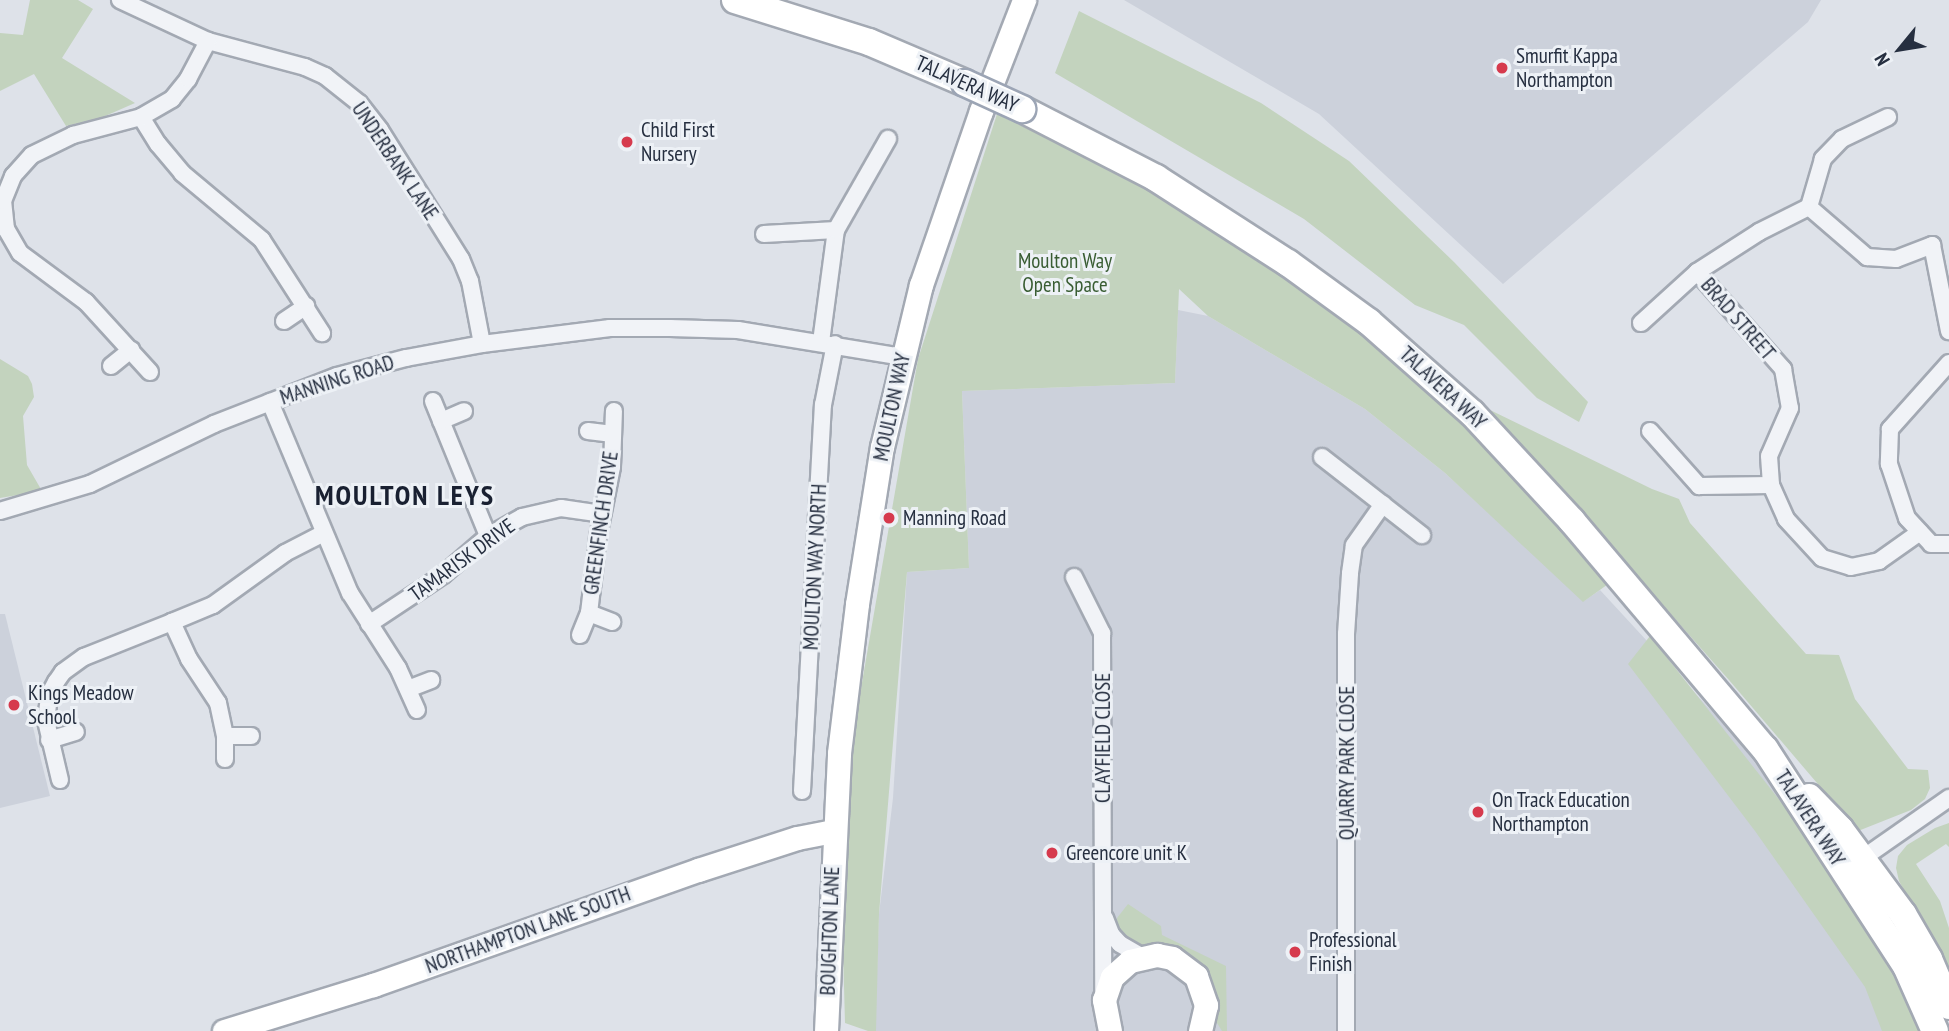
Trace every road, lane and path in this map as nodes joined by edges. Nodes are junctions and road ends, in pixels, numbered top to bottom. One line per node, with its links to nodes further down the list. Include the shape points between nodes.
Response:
1 (120, 0): 4 (street, UNDERBANK LANE)
2 (735, 0): 55 (main road, TALAVERA WAY, bridge, via 869,42 1023,109 1108,152 1233,226 1369,322 1436,379 1572,520)
3 (1024, 0): 20 (street, MOULTON WAY, via 945,211)
4 (208, 41): 5 (street, via 172,99); 18 (street, UNDERBANK LANE, via 305,67 325,76 359,103 461,259)
5 (141, 117): 12 (street, via 182,173 262,240); 19 (street, via 73,135 32,155 12,176 3,201 6,229 20,253 86,302)
6 (1888, 117): 8 (street, via 1842,139 1823,159)
7 (888, 139): 9 (street, MOULTON WAY NORTH)
8 (1809, 207): 11 (street, BRAD STREET); 15 (street, via 1867,257 1896,259 1932,245)
9 (836, 230): 10 (street); 17 (street, MOULTON WAY NORTH)
10 (764, 234)
11 (1697, 272): 14 (street, BRAD STREET); 33 (street, BRAD STREET, via 1783,369 1790,408 1769,456)
12 (306, 306): 13 (street); 16 (street)
13 (284, 321)
14 (1641, 323)
15 (1949, 331)
16 (322, 333)
17 (828, 343): 18 (street, MANNING ROAD, via 738,330 610,328); 20 (street, MANNING ROAD); 58 (street, MOULTON WAY NORTH)
18 (482, 344): 25 (street, MANNING ROAD, via 349,373)
19 (131, 350): 22 (street); 23 (street)
20 (902, 357): 60 (street, MOULTON WAY, via 882,447 857,604)
21 (1949, 363): 37 (street, via 1890,429 1889,464 1907,518)
22 (111, 366)
23 (150, 372)
24 (433, 401): 28 (street)
25 (270, 402): 35 (street, MANNING ROAD, via 90,484); 38 (street)
26 (464, 411): 28 (street)
27 (614, 411): 31 (street, GREENFINCH DRIVE)
28 (441, 421): 40 (street)
29 (588, 431): 31 (street, GREENFINCH DRIVE)
30 (1650, 431): 33 (street, via 1699,486)
31 (613, 433): 36 (street, GREENFINCH DRIVE, via 612,467)
32 (1322, 457): 34 (street)
33 (1771, 485): 37 (street, BRAD STREET, via 1786,519 1822,558 1831,561 1851,567 1879,561)
34 (1383, 504): 39 (street); 69 (street, QUARRY PARK CLOSE, via 1354,545 1349,585)
35 (0, 511)
36 (602, 514): 40 (street, TAMARISK DRIVE, via 543,510); 43 (street, GREENFINCH DRIVE)
37 (1920, 532): 41 (street, via 1931,544)
38 (324, 533): 44 (street, via 285,553 213,605); 46 (street)
39 (1422, 535)
40 (488, 536): 46 (street, TAMARISK DRIVE, via 443,575)
41 (1949, 544)
42 (1074, 577): 62 (street, CLAYFIELD CLOSE, via 1102,633)
43 (589, 613): 45 (street, GREENFINCH DRIVE); 47 (street, GREENFINCH DRIVE)
44 (172, 622): 52 (street, via 218,703); 54 (street, via 84,657 63,672 49,695)
45 (612, 622)
46 (369, 624): 49 (street)
47 (580, 635)
48 (431, 680): 49 (street)
49 (408, 689): 50 (street)
50 (417, 710)
51 (76, 732): 54 (street)
52 (225, 736): 53 (street); 56 (street)
53 (251, 736)
54 (49, 740): 57 (street)
55 (1765, 749): 61 (main road); 70 (main road, TALAVERA WAY, via 1906,966)
56 (225, 759)
57 (60, 780)
58 (802, 791)
59 (1949, 799): 61 (street)
60 (834, 831): 67 (street, NORTHAMPTON LANE SOUTH, via 698,870 373,985); 68 (street, BOUGHTON LANE)
61 (1863, 858): 64 (main road, via 1922,947)
62 (1101, 905): 63 (street, CLAYFIELD CLOSE, via 1111,934 1129,953); 65 (street, CLAYFIELD CLOSE)
63 (1142, 957): 65 (street, via 1112,977); 66 (street, via 1172,958 1185,965 1203,989)
64 (1949, 1006)
65 (1104, 1019)
66 (1206, 1027)
67 (223, 1031)
68 (826, 1031)
69 (1346, 1031)
70 (1935, 1031)

